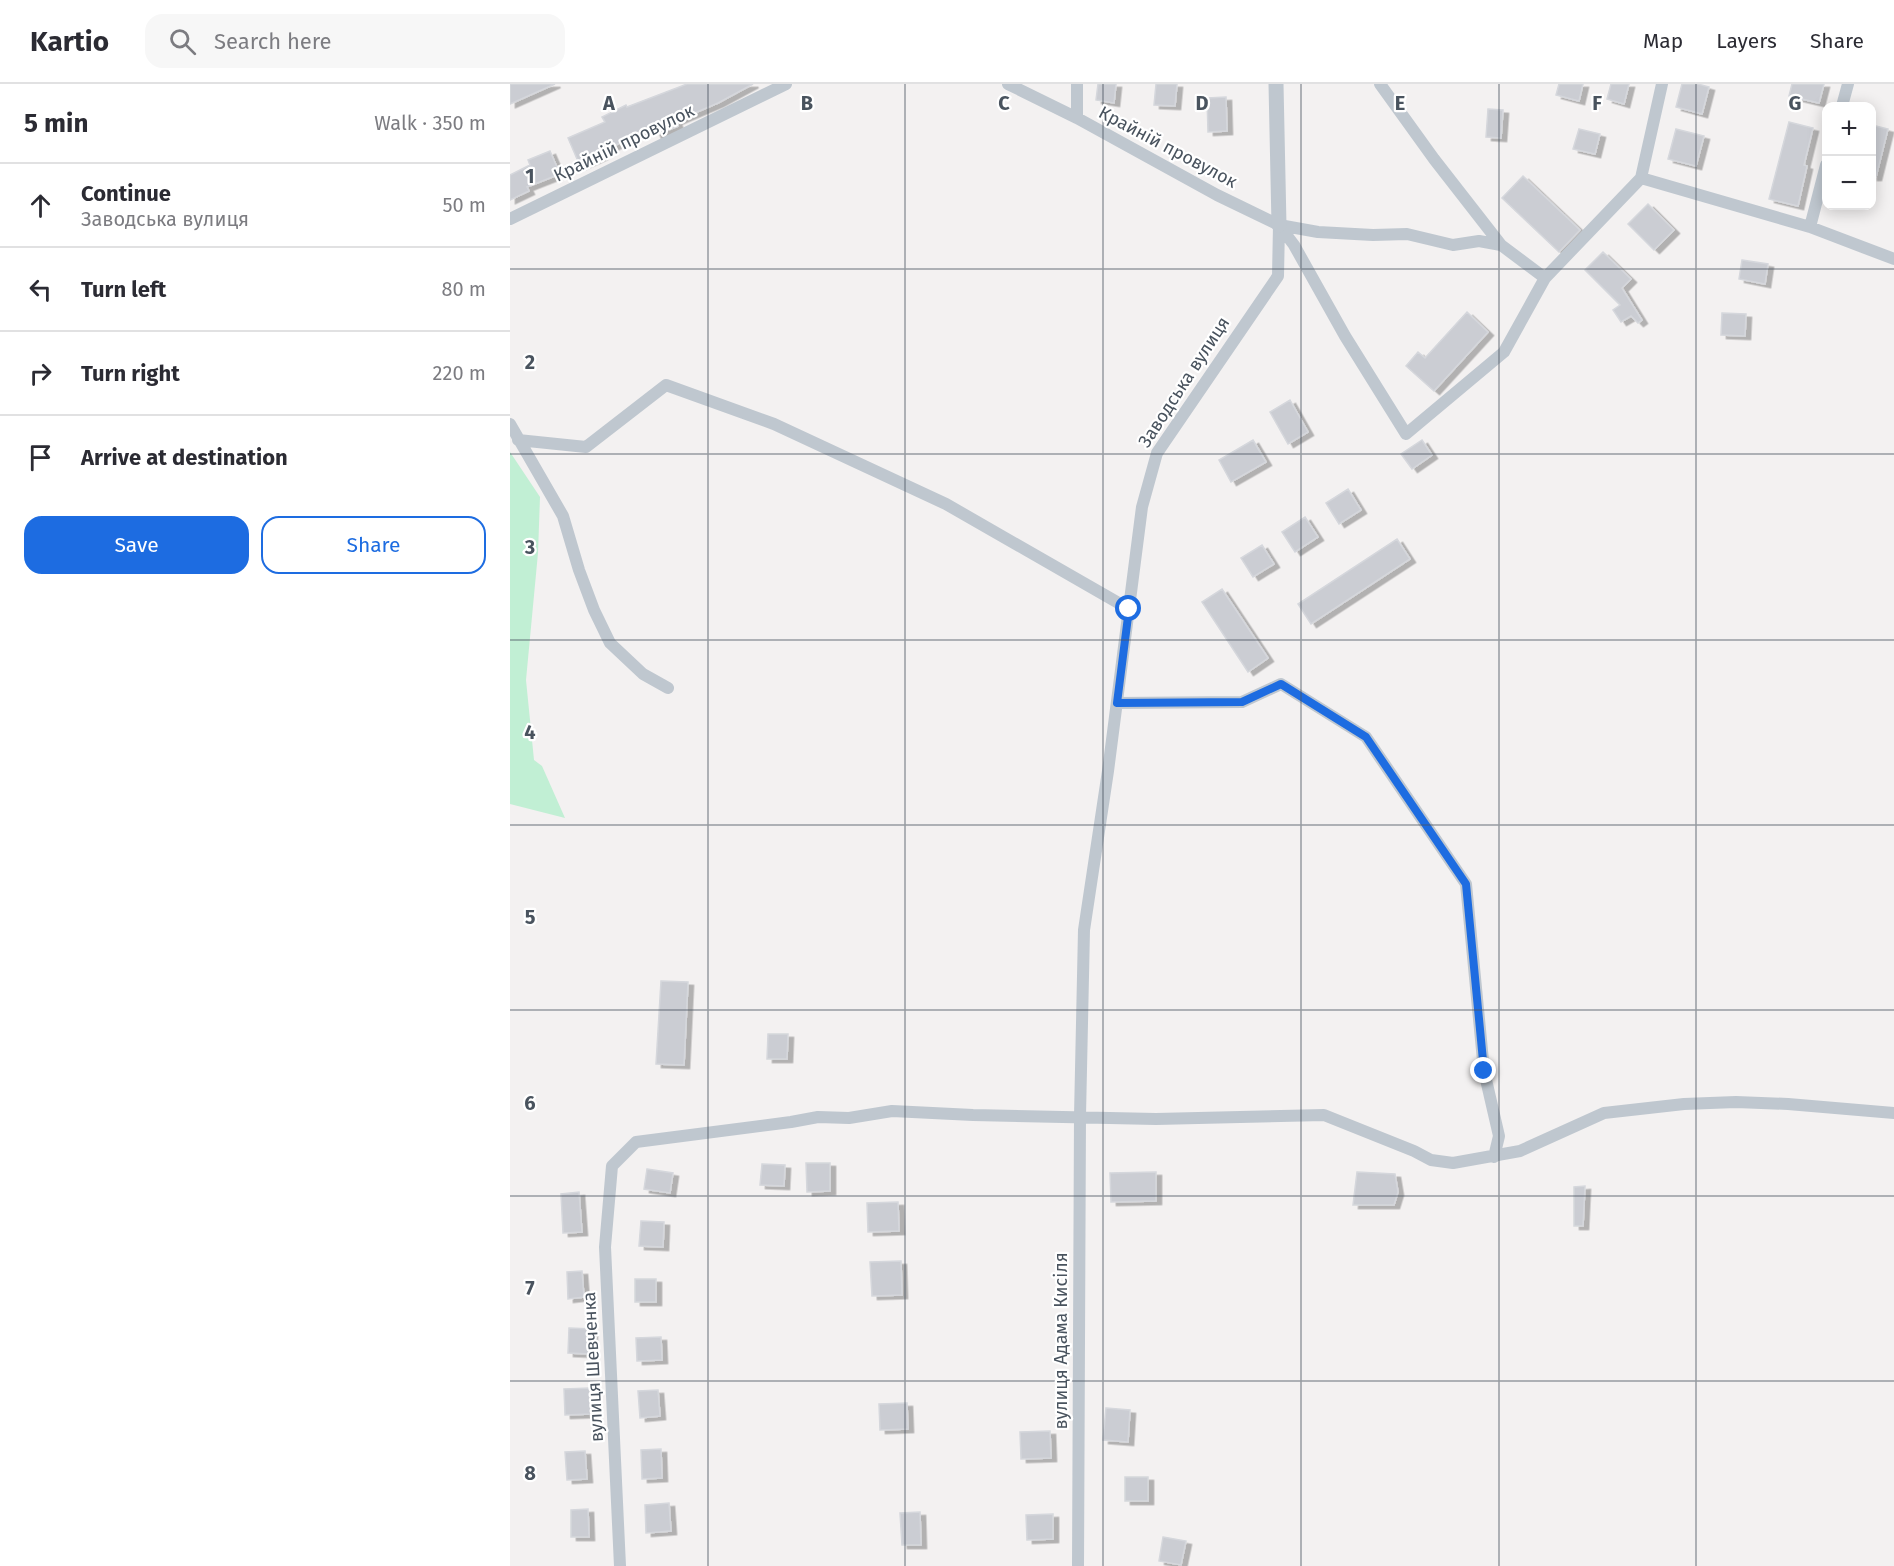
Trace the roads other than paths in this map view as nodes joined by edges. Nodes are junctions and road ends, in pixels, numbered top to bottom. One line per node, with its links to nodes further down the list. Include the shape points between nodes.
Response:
1 (786, 84): 12 (street, Крайній провулок)
2 (1008, 84): 9 (street, Крайній провулок)
3 (1077, 84): 9 (street)
4 (1276, 84): 13 (street, Заводська вулиця)
5 (1380, 84): 15 (street)
6 (1662, 84): 10 (street)
7 (1848, 84): 8 (street)
8 (1843, 102)
9 (1077, 118): 13 (street, Крайній провулок)
10 (1641, 178): 14 (street); 17 (street)
11 (1822, 183): 14 (street)
12 (510, 219)
13 (1279, 225): 15 (street, via 1318,232 1407,234 1453,245 1479,241); 17 (street, via 1406,434 1504,352); 20 (street, Заводська вулиця, via 1278,276 1157,453 1142,507)
14 (1810, 227): 16 (street)
15 (1501, 245): 17 (street)
16 (1894, 259)
17 (1545, 279)
18 (510, 424): 19 (street)
19 (518, 440): 20 (street, via 586,447 666,385 774,424 946,504); 21 (street, via 562,516 594,610 610,643 643,674)
20 (1129, 609): 22 (street, Заводська вулиця)
21 (668, 688)
22 (1116, 707): 24 (street, вулиця Адама Кисіля, via 1084,930); 25 (street, via 1242,702 1281,684 1366,737 1466,884 1484,1071 1499,1136)
23 (1894, 1113): 25 (street, via 1736,1102 1684,1104 1604,1113 1520,1151)
24 (1080, 1116): 25 (street, via 1156,1119 1324,1115 1431,1160 1453,1163); 26 (street, вулиця Шевченка, via 892,1110 636,1142 612,1166 605,1247); 27 (street, вулиця Адама Кисіля)
25 (1494, 1157)
26 (620, 1566)
27 (1078, 1566)

